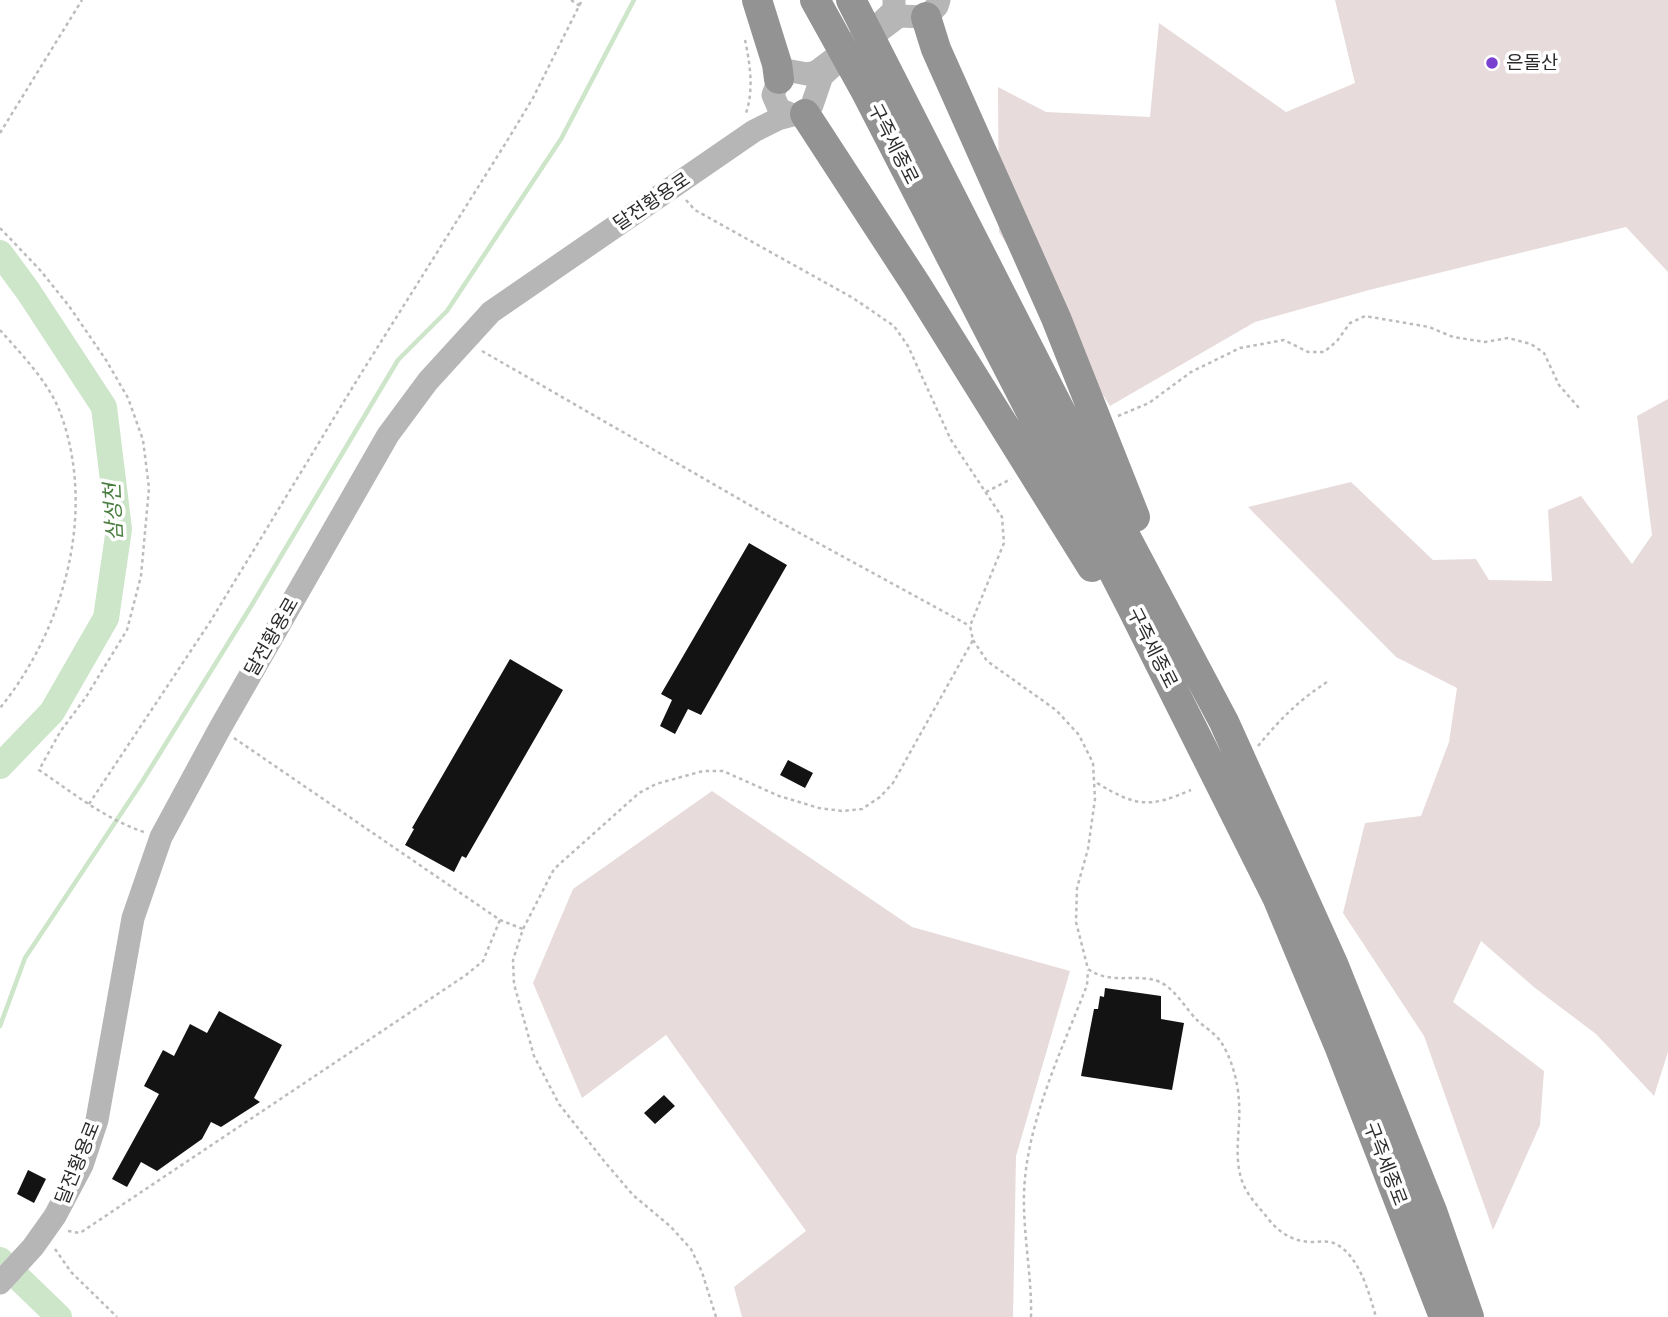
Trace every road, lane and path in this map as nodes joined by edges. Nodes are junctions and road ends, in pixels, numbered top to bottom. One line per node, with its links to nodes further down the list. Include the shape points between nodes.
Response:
1 (82, 0): 14 (path)
2 (571, 0): 7 (path)
3 (582, 0): 7 (path)
4 (757, 0): 11 (highway, via 777,64)
5 (894, 0): 11 (main road, via 894,10 875,28 816,72 792,71)
6 (852, 1): 32 (highway, 구즉세종로, via 1224,722)
7 (580, 5): 33 (path, via 507,141 210,622)
8 (932, 8): 12 (main road, via 899,16 834,65 822,76 812,106); 32 (highway, via 951,85 1056,318 1124,493 1210,668)
9 (821, 11): 35 (highway, 구즉세종로)
10 (743, 29): 13 (path, via 750,65)
11 (776, 87): 12 (main road, via 779,109); 13 (main road, via 771,111)
12 (799, 115): 13 (main road); 35 (highway, via 917,286 1104,586 1214,796)
13 (749, 124): 15 (main road, 달전황용로)
14 (0, 133)
15 (676, 186): 18 (main road, 달전황용로, via 491,312); 22 (path, via 695,209 894,326 908,346 951,440)
16 (0, 228): 33 (path, via 40,270 106,360 128,398 143,440 149,488 146,524 141,576 127,630 39,770)
17 (0, 330): 26 (path, via 59,410 72,455 78,503 56,611 38,653)
18 (463, 340): 23 (path); 28 (main road, 달전황용로, via 388,435)
19 (1579, 408): 20 (path, via 1559,385 1544,353 1531,344 1508,338 1485,342 1453,337 1429,327 1365,316 1350,323 1324,352 1308,352 1284,340 1240,348 1191,372 1149,403)
20 (1112, 418)
21 (1016, 477): 22 (path)
22 (986, 492): 23 (path, via 1002,517 1004,543)
23 (970, 626): 24 (path)
24 (973, 640): 30 (path, via 987,662 1056,710 1079,735 1093,763); 37 (path, via 893,783 862,809 819,808 723,771 702,771 656,784 630,801 554,869)
25 (1330, 680): 29 (path, via 1282,715)
26 (2, 702): 27 (path)
27 (0, 708)
28 (220, 728): 36 (path); 39 (main road, 달전황용로, via 148,870 133,918 97,1120 78,1174)
29 (1255, 749)
30 (1096, 782): 31 (path, via 1139,803 1162,803); 38 (path, via 1088,849 1077,888 1076,922)
31 (1191, 790)
32 (1258, 799): 46 (highway, 구즉세종로, via 1334,966 1432,1211)
33 (89, 804): 34 (path)
34 (125, 826)
35 (1277, 897): 45 (highway, 구즉세종로)
36 (500, 920): 37 (path); 39 (path, via 483,961 466,975 80,1233)
37 (523, 929): 42 (path, via 513,960 514,984 534,1056 559,1104 604,1161 691,1249)
38 (1088, 969): 43 (path, via 1087,985 1038,1118 1030,1154 1024,1191); 44 (path, via 1097,975 1161,983 1220,1040 1234,1070 1240,1103 1237,1151 1249,1195 1285,1236 1328,1241 1346,1252 1359,1269)
39 (52, 1221): 40 (main road, 달전황용로); 41 (path, via 50,1241 60,1259)
40 (0, 1283)
41 (117, 1317)
42 (716, 1317)
43 (1031, 1317)
44 (1376, 1317)
45 (1444, 1317)
46 (1469, 1317)

